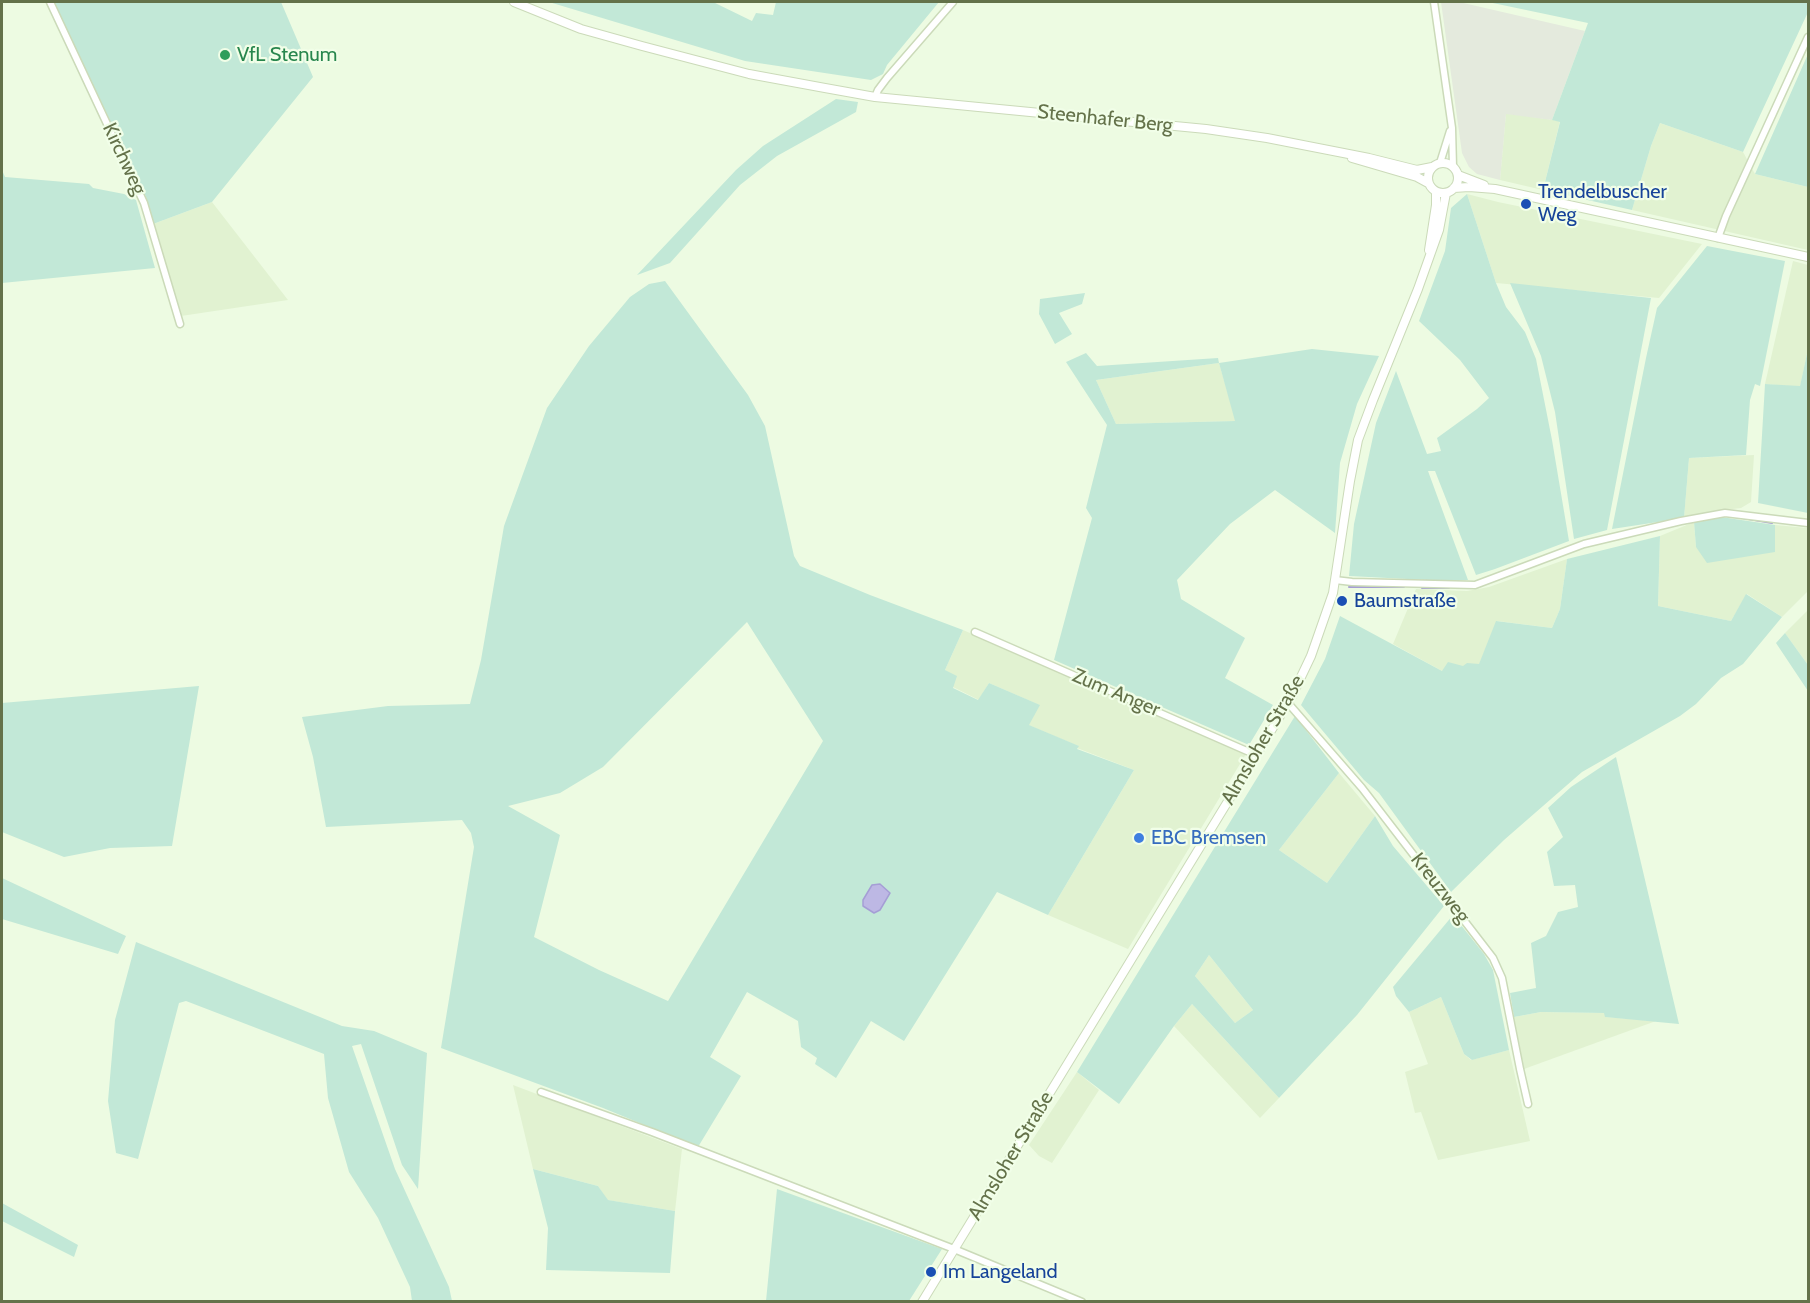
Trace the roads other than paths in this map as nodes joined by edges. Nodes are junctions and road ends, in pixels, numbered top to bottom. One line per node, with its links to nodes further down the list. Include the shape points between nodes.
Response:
1 (50, 2): 20 (street, Kirchweg, via 144,203)
2 (514, 2): 6 (street, Steenhafer Berg, via 581,29 702,62)
3 (953, 2): 6 (street)
4 (1434, 2): 7 (street)
5 (1809, 37): 17 (street)
6 (875, 97): 8 (street, Steenhafer Berg, via 1206,129)
7 (1452, 128): 9 (street); 10 (street)
8 (1334, 152): 9 (street, Steenhafer Berg, via 1417,170); 12 (street, Steenhafer Berg)
9 (1436, 165): 10 (street, via 1446,163); 12 (street, via 1427,177)
10 (1453, 167): 11 (street)
11 (1458, 175): 13 (street); 14 (street)
12 (1428, 183): 15 (street)
13 (1454, 188): 14 (street); 16 (street)
14 (1495, 189): 17 (street)
15 (1436, 192): 16 (street); 19 (street, Almsloher Straße)
16 (1446, 193): 19 (street, Almsloher Straße, via 1439,230)
17 (1718, 238): 18 (street)
18 (1809, 257)
19 (1427, 260): 22 (street, Almsloher Straße, via 1358,440)
20 (180, 324)
21 (1809, 523): 22 (street, via 1737,513 1702,517 1584,544 1476,585)
22 (1335, 580): 24 (street, Almsloher Straße, via 1311,656)
23 (975, 632): 25 (street, Zum Anger)
24 (1288, 703): 25 (street, Almsloher Straße); 27 (street, Kreuzweg, via 1362,788 1493,958 1502,978)
25 (1256, 755): 28 (street, Almsloher Straße)
26 (541, 1092): 28 (street)
27 (1528, 1104)
28 (954, 1249): 29 (street, Almsloher Straße); 30 (street)
29 (922, 1302)
30 (1082, 1302)

